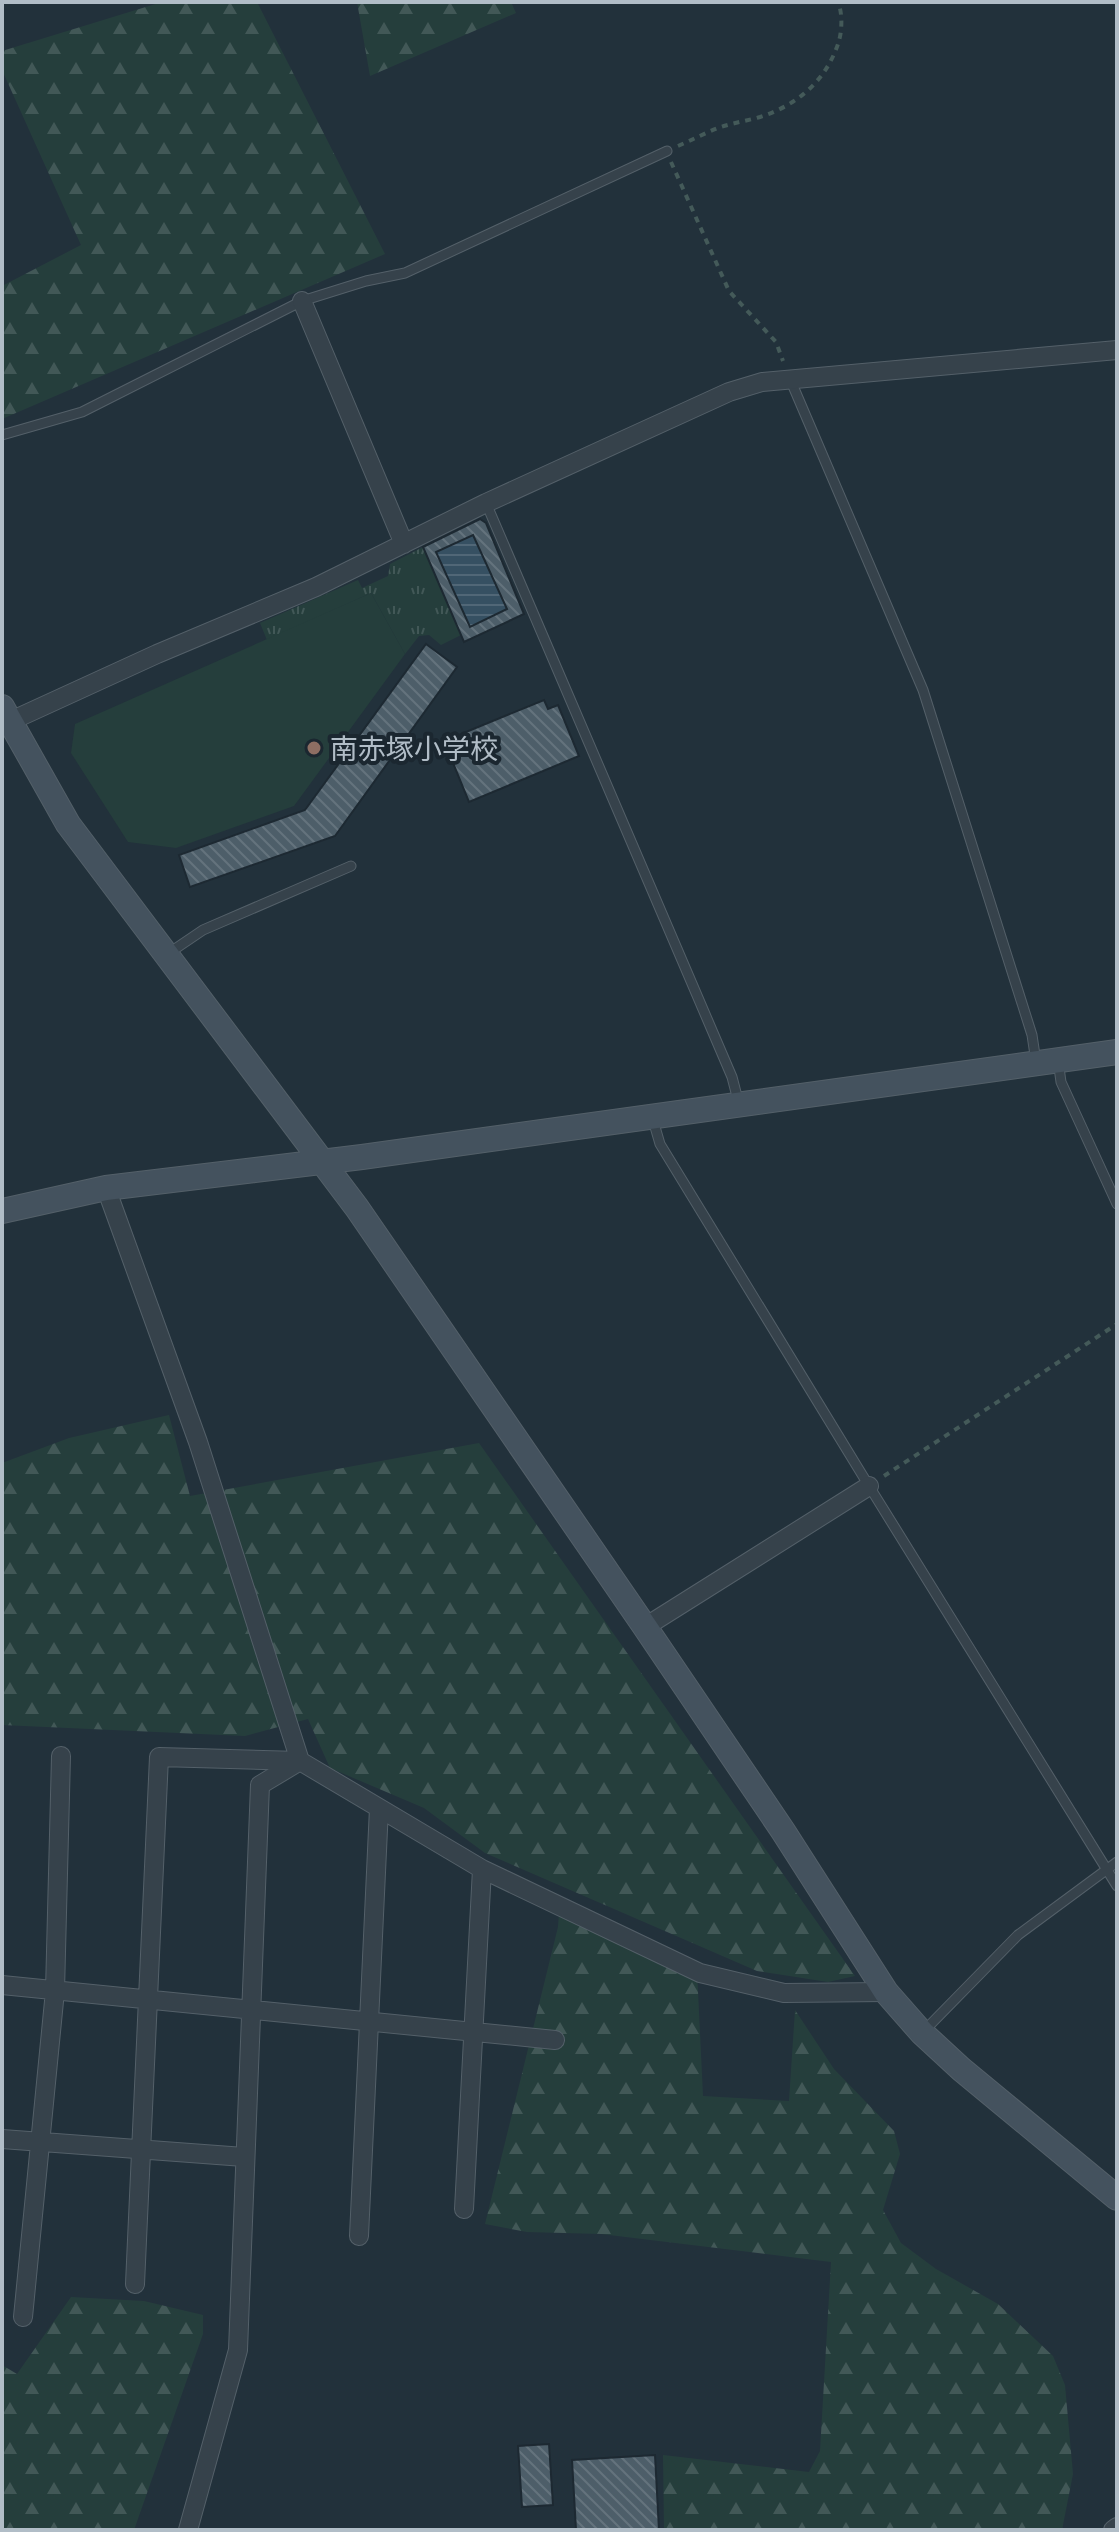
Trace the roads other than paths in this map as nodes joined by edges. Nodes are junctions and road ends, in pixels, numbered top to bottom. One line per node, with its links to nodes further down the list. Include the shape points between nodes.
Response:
1 (667, 151): 2 (lane, via 405,273)
2 (302, 301): 5 (lane, via 82,412); 7 (street)
3 (1117, 350): 4 (street)
4 (790, 379): 6 (street, via 729,392); 12 (lane, via 923,690 1032,1035)
5 (2, 435)
6 (486, 503): 7 (street); 13 (lane, via 732,1077)
7 (404, 544): 8 (street, via 316,587)
8 (4, 718): 10 (street, via 68,824)
9 (351, 866): 10 (lane, via 203,930)
10 (166, 955): 15 (street)
11 (1117, 1052): 12 (street)
12 (1047, 1061): 13 (street); 17 (lane)
13 (739, 1104): 14 (street)
14 (652, 1115): 15 (street); 19 (lane, via 660,1144)
15 (322, 1161): 16 (street); 20 (street)
16 (106, 1188): 18 (street); 22 (street, via 198,1442)
17 (1117, 1204)
18 (2, 1211)
19 (869, 1486): 20 (street); 26 (lane)
20 (645, 1627): 30 (street)
21 (61, 1756): 29 (street)
22 (300, 1761): 23 (street); 31 (street, via 159,1757); 32 (street, via 260,1785)
23 (379, 1808): 25 (street); 33 (street)
24 (1117, 1862): 26 (lane)
25 (482, 1869): 30 (street, via 700,1973 784,1993); 34 (street)
26 (1107, 1869): 27 (lane); 35 (lane, via 1018,1935)
27 (1117, 1886)
28 (2, 1985): 29 (street)
29 (55, 1991): 31 (street); 38 (street)
30 (886, 1992): 35 (street)
31 (148, 2000): 32 (street); 39 (street)
32 (249, 2010): 33 (street); 40 (street)
33 (369, 2021): 34 (street); 43 (street)
34 (472, 2031): 36 (street); 42 (street)
35 (922, 2033): 41 (street)
36 (555, 2040)
37 (2, 2139): 38 (street)
38 (40, 2143): 39 (street); 45 (street)
39 (141, 2150): 40 (street); 44 (street)
40 (244, 2157): 46 (street, via 238,2350)
41 (1117, 2198)
42 (464, 2209)
43 (359, 2236)
44 (135, 2284)
45 (23, 2317)
46 (188, 2530)

